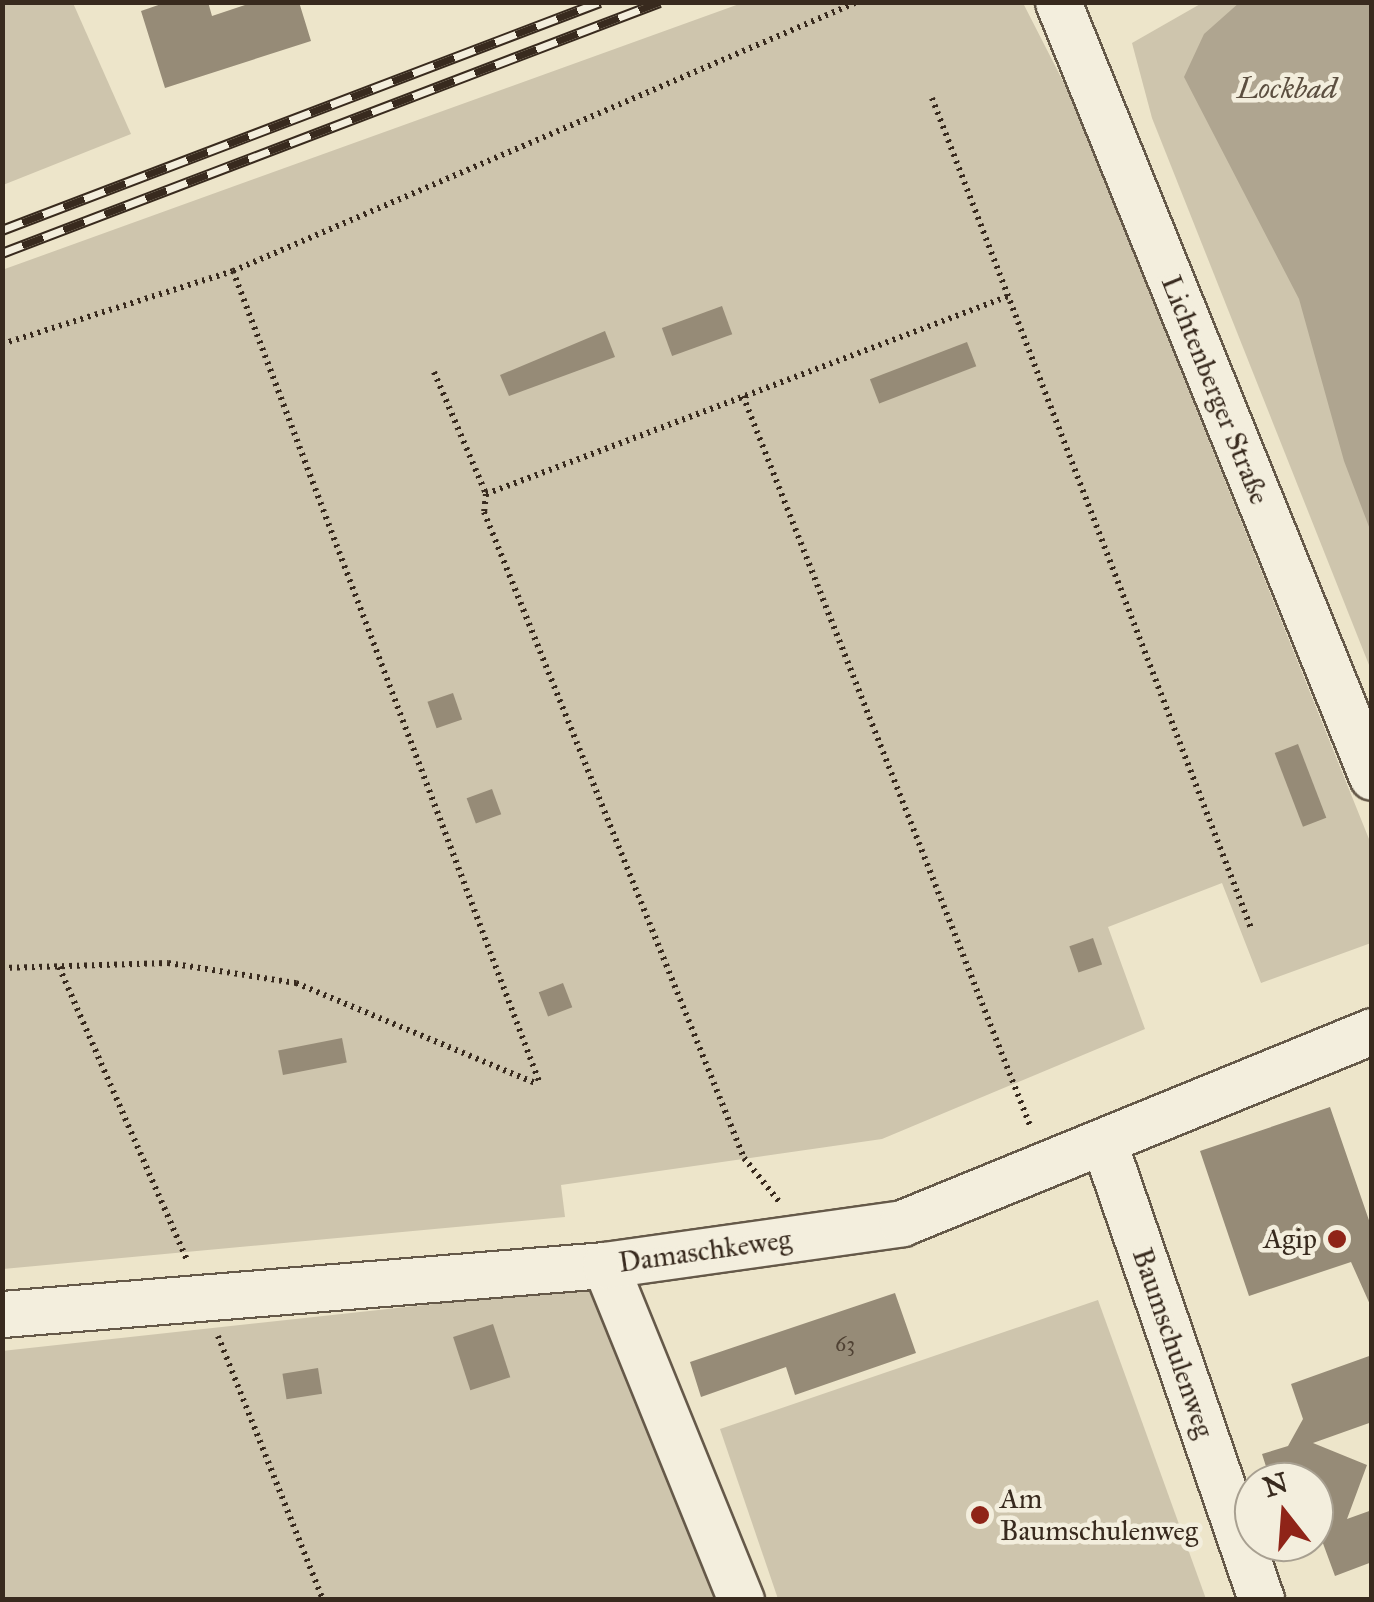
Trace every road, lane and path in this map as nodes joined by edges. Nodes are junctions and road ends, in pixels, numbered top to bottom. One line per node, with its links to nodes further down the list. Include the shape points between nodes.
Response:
1 (857, 2): 4 (path)
2 (1058, 2): 10 (street, Lichtenberger Straße)
3 (932, 98): 5 (path)
4 (232, 270): 6 (path); 12 (path, via 540,1084 296,983 168,963)
5 (1009, 296): 8 (path); 11 (path)
6 (2, 344)
7 (434, 372): 9 (path)
8 (743, 396): 9 (path); 16 (path)
9 (486, 494): 17 (path, via 484,512 744,1158)
10 (1369, 765)
11 (1251, 928)
12 (59, 967): 13 (path); 19 (path)
13 (2, 968)
14 (1372, 1031): 15 (street, Damaschkeweg)
15 (1104, 1143): 16 (street, Damaschkeweg); 23 (street, Baumschulenweg)
16 (1046, 1167): 17 (street, Damaschkeweg, via 902,1223)
17 (806, 1236): 18 (street, Damaschkeweg)
18 (606, 1265): 19 (street, Damaschkeweg); 22 (street)
19 (204, 1298): 20 (street, Damaschkeweg); 21 (path)
20 (2, 1314)
21 (323, 1600)
22 (741, 1600)
23 (1261, 1600)

